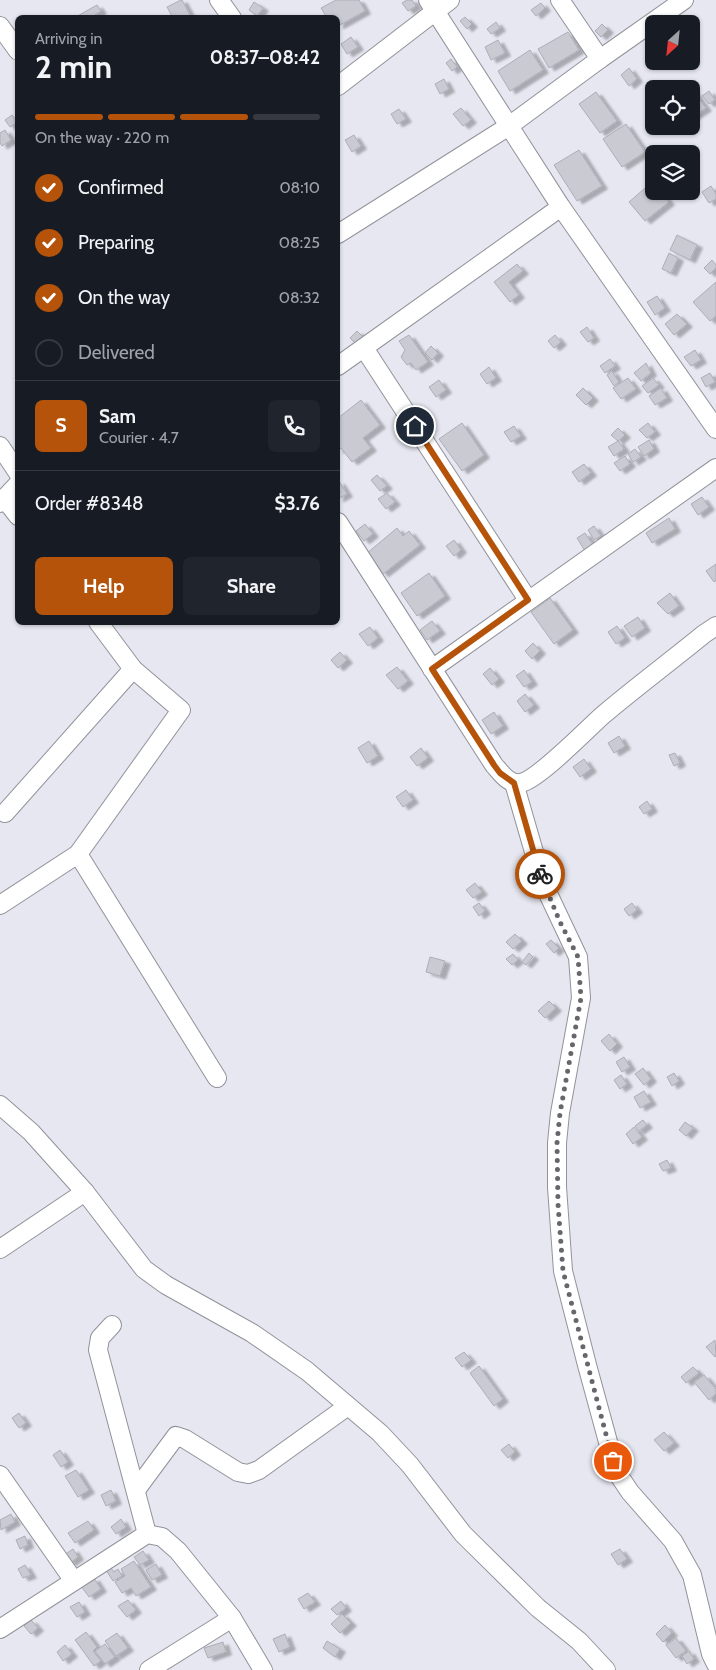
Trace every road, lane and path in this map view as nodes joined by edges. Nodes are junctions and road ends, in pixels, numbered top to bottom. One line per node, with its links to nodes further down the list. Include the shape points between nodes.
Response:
1 (219, 0): 6 (street)
2 (450, 0): 5 (street)
3 (560, 0): 9 (street)
4 (684, 0): 9 (street)
5 (432, 6): 10 (street); 11 (street)
6 (230, 15)
7 (0, 26): 8 (street)
8 (15, 47)
9 (600, 59): 11 (street)
10 (340, 84)
11 (509, 126): 12 (street); 13 (street)
12 (561, 207): 14 (street); 16 (street)
13 (340, 233)
14 (364, 348): 15 (street); 24 (street)
15 (340, 365)
16 (716, 429)
17 (0, 446): 18 (street)
18 (15, 468)
19 (716, 468): 24 (street)
20 (15, 487): 21 (street)
21 (2, 500): 22 (street)
22 (15, 513)
23 (340, 525): 28 (street)
24 (528, 600): 28 (street)
25 (100, 625): 27 (street)
26 (716, 626): 29 (street, via 617,704 541,772)
27 (133, 669): 30 (street); 31 (street, via 182,710)
28 (432, 669): 29 (street, via 494,765)
29 (514, 783): 45 (street, via 543,883 578,957 581,998 557,1143 563,1271 616,1471 673,1541 692,1575)
30 (5, 813)
31 (78, 854): 32 (street); 33 (street)
32 (0, 905)
33 (218, 1078)
34 (0, 1105): 35 (street, via 30,1132)
35 (85, 1192): 36 (street); 38 (street, via 144,1269 166,1285 252,1333)
36 (0, 1249)
37 (112, 1325): 40 (street, via 100,1338 98,1350)
38 (348, 1406): 40 (street, via 259,1470 248,1474 238,1472 176,1436); 48 (street, via 380,1433 410,1465 463,1534)
39 (0, 1475): 42 (street)
40 (136, 1490): 41 (street)
41 (147, 1534): 42 (street); 43 (street, via 162,1536 178,1551)
42 (74, 1581): 44 (street)
43 (232, 1618): 46 (street); 47 (street)
44 (0, 1629)
45 (716, 1664)
46 (149, 1670)
47 (263, 1670)
48 (606, 1670)

